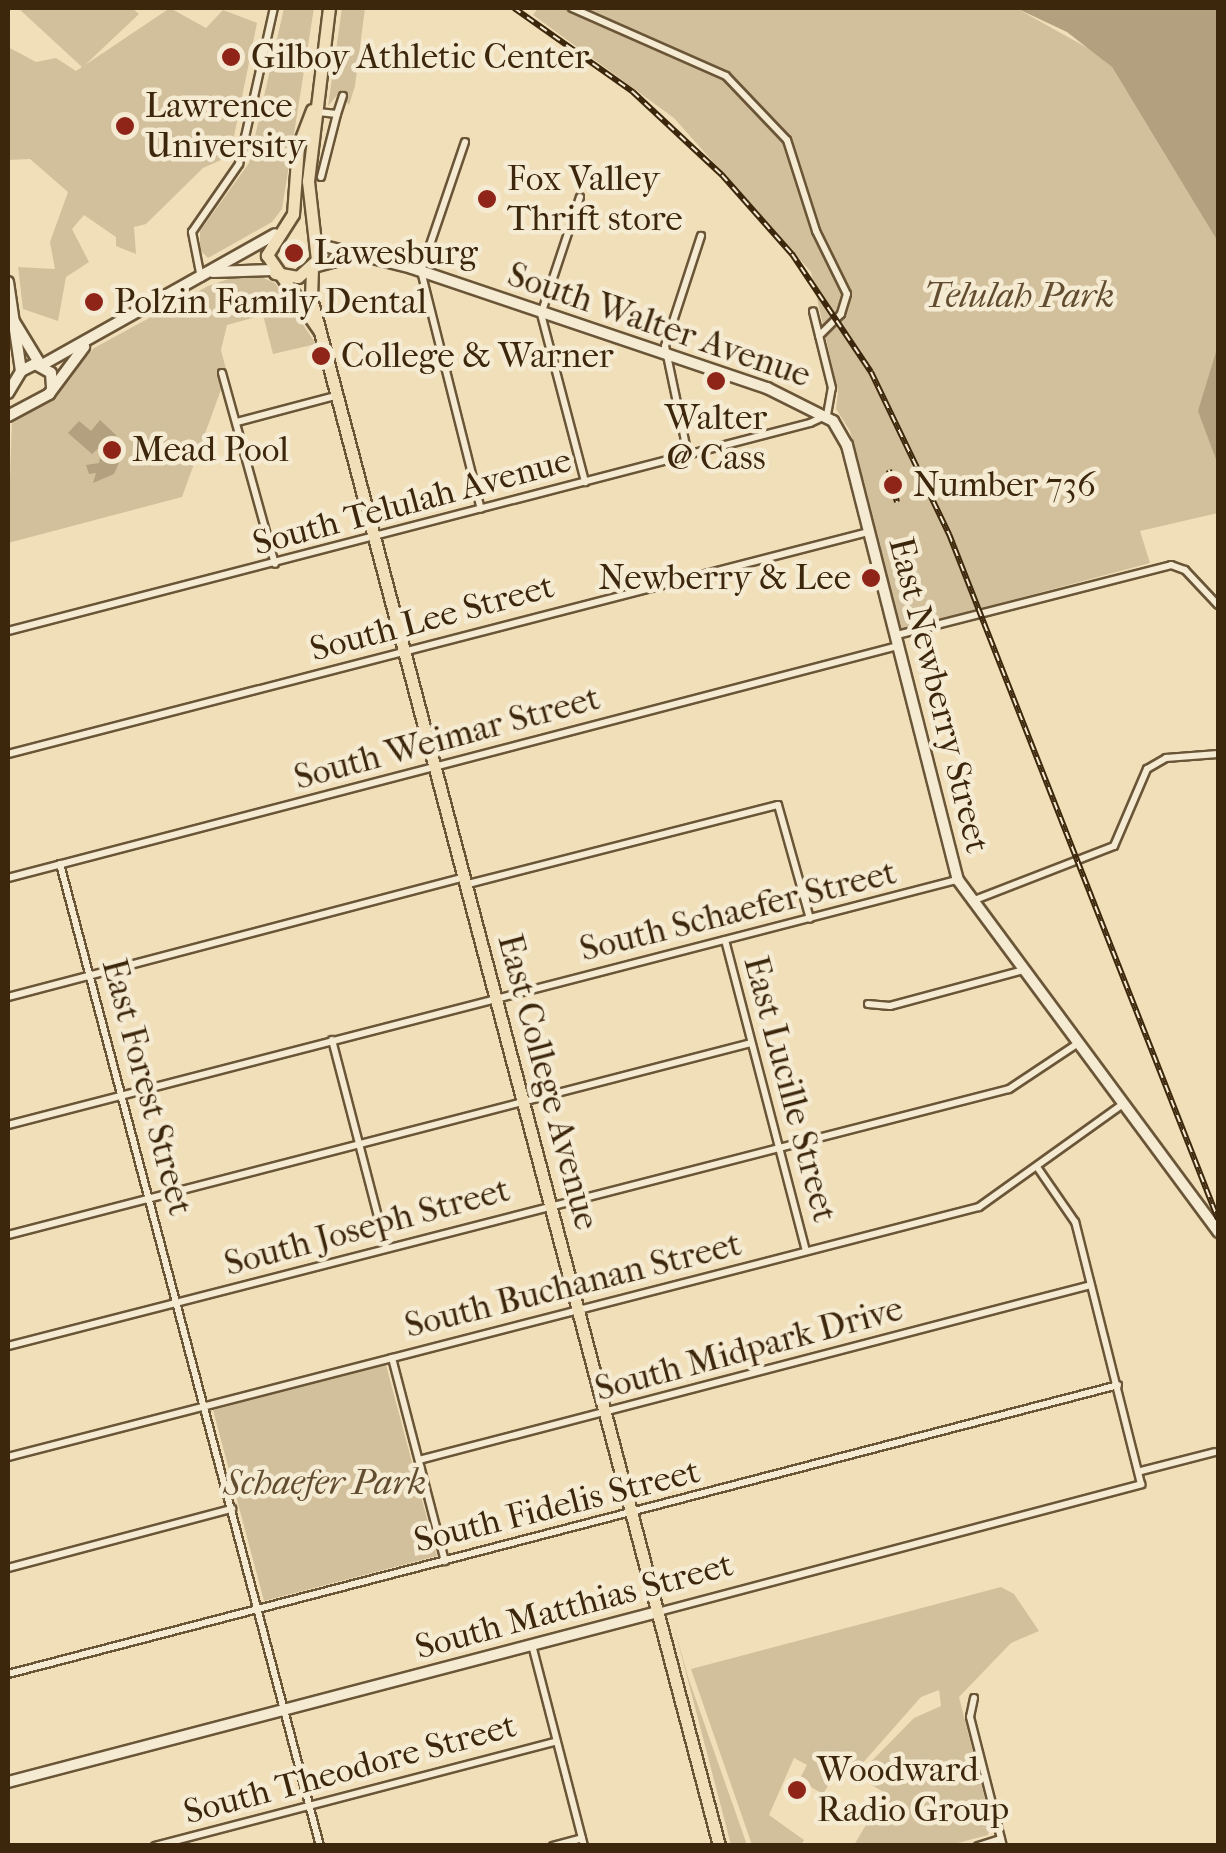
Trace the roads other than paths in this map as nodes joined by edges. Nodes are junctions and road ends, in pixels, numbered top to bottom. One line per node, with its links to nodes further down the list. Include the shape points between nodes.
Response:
1 (274, 8): 18 (street, via 239,164 192,232)
2 (329, 8): 5 (main road)
3 (572, 8): 24 (street, via 726,76 787,140 816,231 847,294 841,314)
4 (343, 96): 6 (street)
5 (312, 110): 6 (street); 10 (main road, via 298,146 295,205); 12 (main road, via 307,196)
6 (337, 114): 8 (street)
7 (465, 142): 16 (street)
8 (321, 177)
9 (580, 197): 22 (street)
10 (279, 232): 12 (main road, via 298,228); 15 (main road, via 268,250); 17 (main road, via 217,264)
11 (701, 236): 26 (street)
12 (315, 241): 13 (main road, South Walter Avenue); 14 (main road)
13 (358, 255): 14 (main road, South Walter Avenue); 16 (main road, South Walter Avenue)
14 (313, 268): 15 (main road, via 293,278); 23 (main road, East College Avenue, via 310,291)
15 (274, 271): 17 (main road); 23 (main road, East College Avenue)
16 (421, 271): 22 (main road, South Walter Avenue); 39 (street)
17 (214, 272): 18 (main road)
18 (201, 278): 25 (main road)
19 (8, 282): 20 (main road)
20 (10, 311): 27 (main road); 29 (main road)
21 (813, 311): 24 (street)
22 (541, 314): 26 (main road, South Walter Avenue); 38 (street)
23 (321, 334): 32 (main road, East College Avenue)
24 (819, 337): 34 (street, via 832,388)
25 (84, 347): 27 (main road); 30 (main road)
26 (664, 356): 34 (main road, South Walter Avenue); 37 (street)
27 (42, 365): 29 (main road); 30 (main road, via 51,373)
28 (222, 372): 36 (street)
29 (20, 373): 31 (main road); 33 (main road, via 20,392)
30 (52, 389): 33 (main road)
31 (8, 393)
32 (341, 394): 36 (street); 41 (main road, East College Avenue)
33 (34, 400): 35 (main road)
34 (826, 415): 37 (street, South Telulah Avenue); 40 (main road, East Newberry Street, via 847,445)
35 (8, 416)
36 (237, 422): 42 (street)
37 (688, 456): 38 (street, South Telulah Avenue)
38 (585, 482): 39 (street, South Telulah Avenue)
39 (481, 509): 41 (street, South Telulah Avenue)
40 (870, 532): 45 (main road, East Newberry Street); 46 (street, South Lee Street)
41 (377, 536): 42 (street, South Telulah Avenue); 46 (main road, East College Avenue)
42 (275, 564): 44 (street, South Telulah Avenue)
43 (1218, 605): 45 (street, South Weimar Street, via 1185,570 1171,565)
44 (8, 631)
45 (897, 641): 49 (street, South Weimar Street); 53 (main road, East Newberry Street)
46 (407, 651): 47 (street, South Lee Street); 49 (main road, East College Avenue)
47 (8, 754)
48 (1218, 754): 54 (street, via 1166,758 1147,769 1114,846)
49 (437, 766): 50 (street, South Weimar Street); 52 (main road, East College Avenue)
50 (60, 864): 51 (street, South Weimar Street); 58 (street, East Forest Street)
51 (8, 878)
52 (467, 880): 55 (street, East Lucille Street, via 780,808); 58 (street); 60 (main road, East College Avenue)
53 (958, 880): 54 (main road, East Newberry Street); 55 (street, South Schaefer Street)
54 (972, 901): 57 (main road, East Newberry Street)
55 (810, 918): 56 (street, South Schaefer Street)
56 (725, 940): 60 (street, South Schaefer Street); 63 (street, East Lucille Street)
57 (1023, 970): 61 (street, via 890,1006); 64 (main road, East Newberry Street)
58 (92, 975): 59 (street); 65 (street, East Forest Street)
59 (8, 997)
60 (498, 998): 62 (street, South Schaefer Street); 66 (main road, East College Avenue)
61 (868, 1004)
62 (332, 1040): 65 (street, South Schaefer Street); 69 (street)
63 (750, 1043): 66 (street); 70 (street, East Lucille Street)
64 (1077, 1044): 67 (main road, East Newberry Street); 70 (street, South Joseph Street, via 1009,1089)
65 (123, 1095): 68 (street, South Schaefer Street); 72 (street, East Forest Street)
66 (524, 1102): 69 (street); 73 (main road, East College Avenue)
67 (1123, 1104): 71 (street, South Buchanan Street); 74 (main road, East Newberry Street)
68 (8, 1125)
69 (358, 1144): 72 (street); 76 (street)
70 (779, 1148): 73 (street, South Joseph Street); 77 (street, East Lucille Street)
71 (1037, 1167): 77 (street, South Buchanan Street, via 979,1207); 78 (street, via 1075,1222)
72 (150, 1198): 75 (street); 79 (street, East Forest Street)
73 (552, 1205): 76 (street, South Joseph Street); 80 (main road, East College Avenue)
74 (1218, 1232)
75 (8, 1236)
76 (386, 1247): 79 (street, South Joseph Street)
77 (806, 1251): 80 (street, South Buchanan Street)
78 (1091, 1284): 83 (street); 85 (street, South Midpark Drive)
79 (178, 1302): 81 (street, South Joseph Street); 84 (street, East Forest Street)
80 (578, 1308): 82 (street, South Buchanan Street); 85 (main road, East College Avenue)
81 (8, 1346)
82 (392, 1358): 84 (street, South Buchanan Street); 88 (street)
83 (1118, 1385): 89 (street); 91 (street, South Fidelis Street)
84 (205, 1405): 87 (street, South Buchanan Street); 90 (street, East Forest Street)
85 (606, 1412): 88 (street, South Midpark Drive); 91 (main road, East College Avenue)
86 (1215, 1452): 89 (street)
87 (8, 1457)
88 (419, 1460): 92 (street)
89 (1141, 1471): 95 (street, South Matthias Street, via 1141,1484 1088,1500)
90 (232, 1509): 93 (street); 94 (street, East Forest Street)
91 (632, 1512): 92 (street, South Fidelis Street); 95 (main road, East College Avenue)
92 (445, 1561): 94 (street, South Fidelis Street)
93 (8, 1568)
94 (258, 1608): 97 (street, South Fidelis Street); 99 (street, East Forest Street)
95 (658, 1612): 96 (main road, South Matthias Street); 108 (main road, East College Avenue)
96 (532, 1645): 99 (main road, South Matthias Street); 100 (street)
97 (8, 1674)
98 (974, 1698): 104 (street, via 970,1717)
99 (284, 1710): 101 (main road, South Matthias Street); 102 (street, East Forest Street)
100 (557, 1741): 102 (street, South Theodore Street); 103 (street)
101 (8, 1782)
102 (310, 1806): 105 (street, South Theodore Street); 106 (street, East Forest Street)
103 (583, 1842): 107 (street)
104 (1002, 1842): 109 (street)
105 (155, 1846)
106 (320, 1846)
107 (553, 1846)
108 (719, 1846)
109 (978, 1846)

